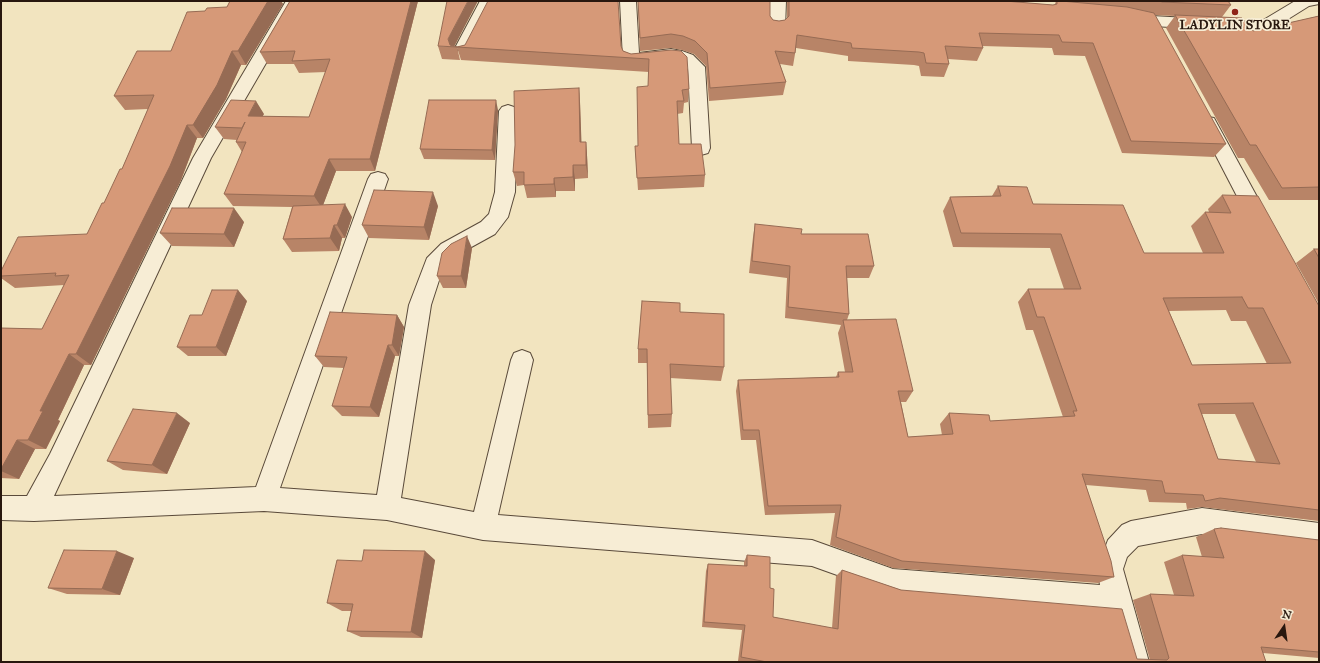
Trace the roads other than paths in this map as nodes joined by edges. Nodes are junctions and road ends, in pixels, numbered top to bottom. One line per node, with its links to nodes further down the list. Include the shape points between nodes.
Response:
1 (294, 1): 18 (street, via 202,158)
2 (488, 1): 8 (street)
3 (628, 1): 11 (street, via 631,58 671,55 687,59 696,67)
4 (778, 1): 6 (street)
5 (1313, 1): 7 (street, via 1305,2 1263,27 1145,19)
6 (777, 28)
7 (1163, 39)
8 (461, 53)
9 (1199, 106): 13 (street)
10 (508, 111): 17 (street, via 505,192 498,217 488,228 448,250 434,264 420,305)
11 (701, 148)
12 (378, 179): 15 (street)
13 (1268, 235)
14 (522, 360): 19 (street)
15 (264, 499): 17 (street); 18 (street)
16 (1, 508): 18 (street)
17 (387, 508): 19 (street)
18 (34, 510)
19 (482, 527): 21 (street, via 812,553 893,582)
20 (1319, 536): 21 (street, via 1202,522 1131,534 1117,549 1110,569)
21 (1117, 600): 22 (street)
22 (1135, 662)

